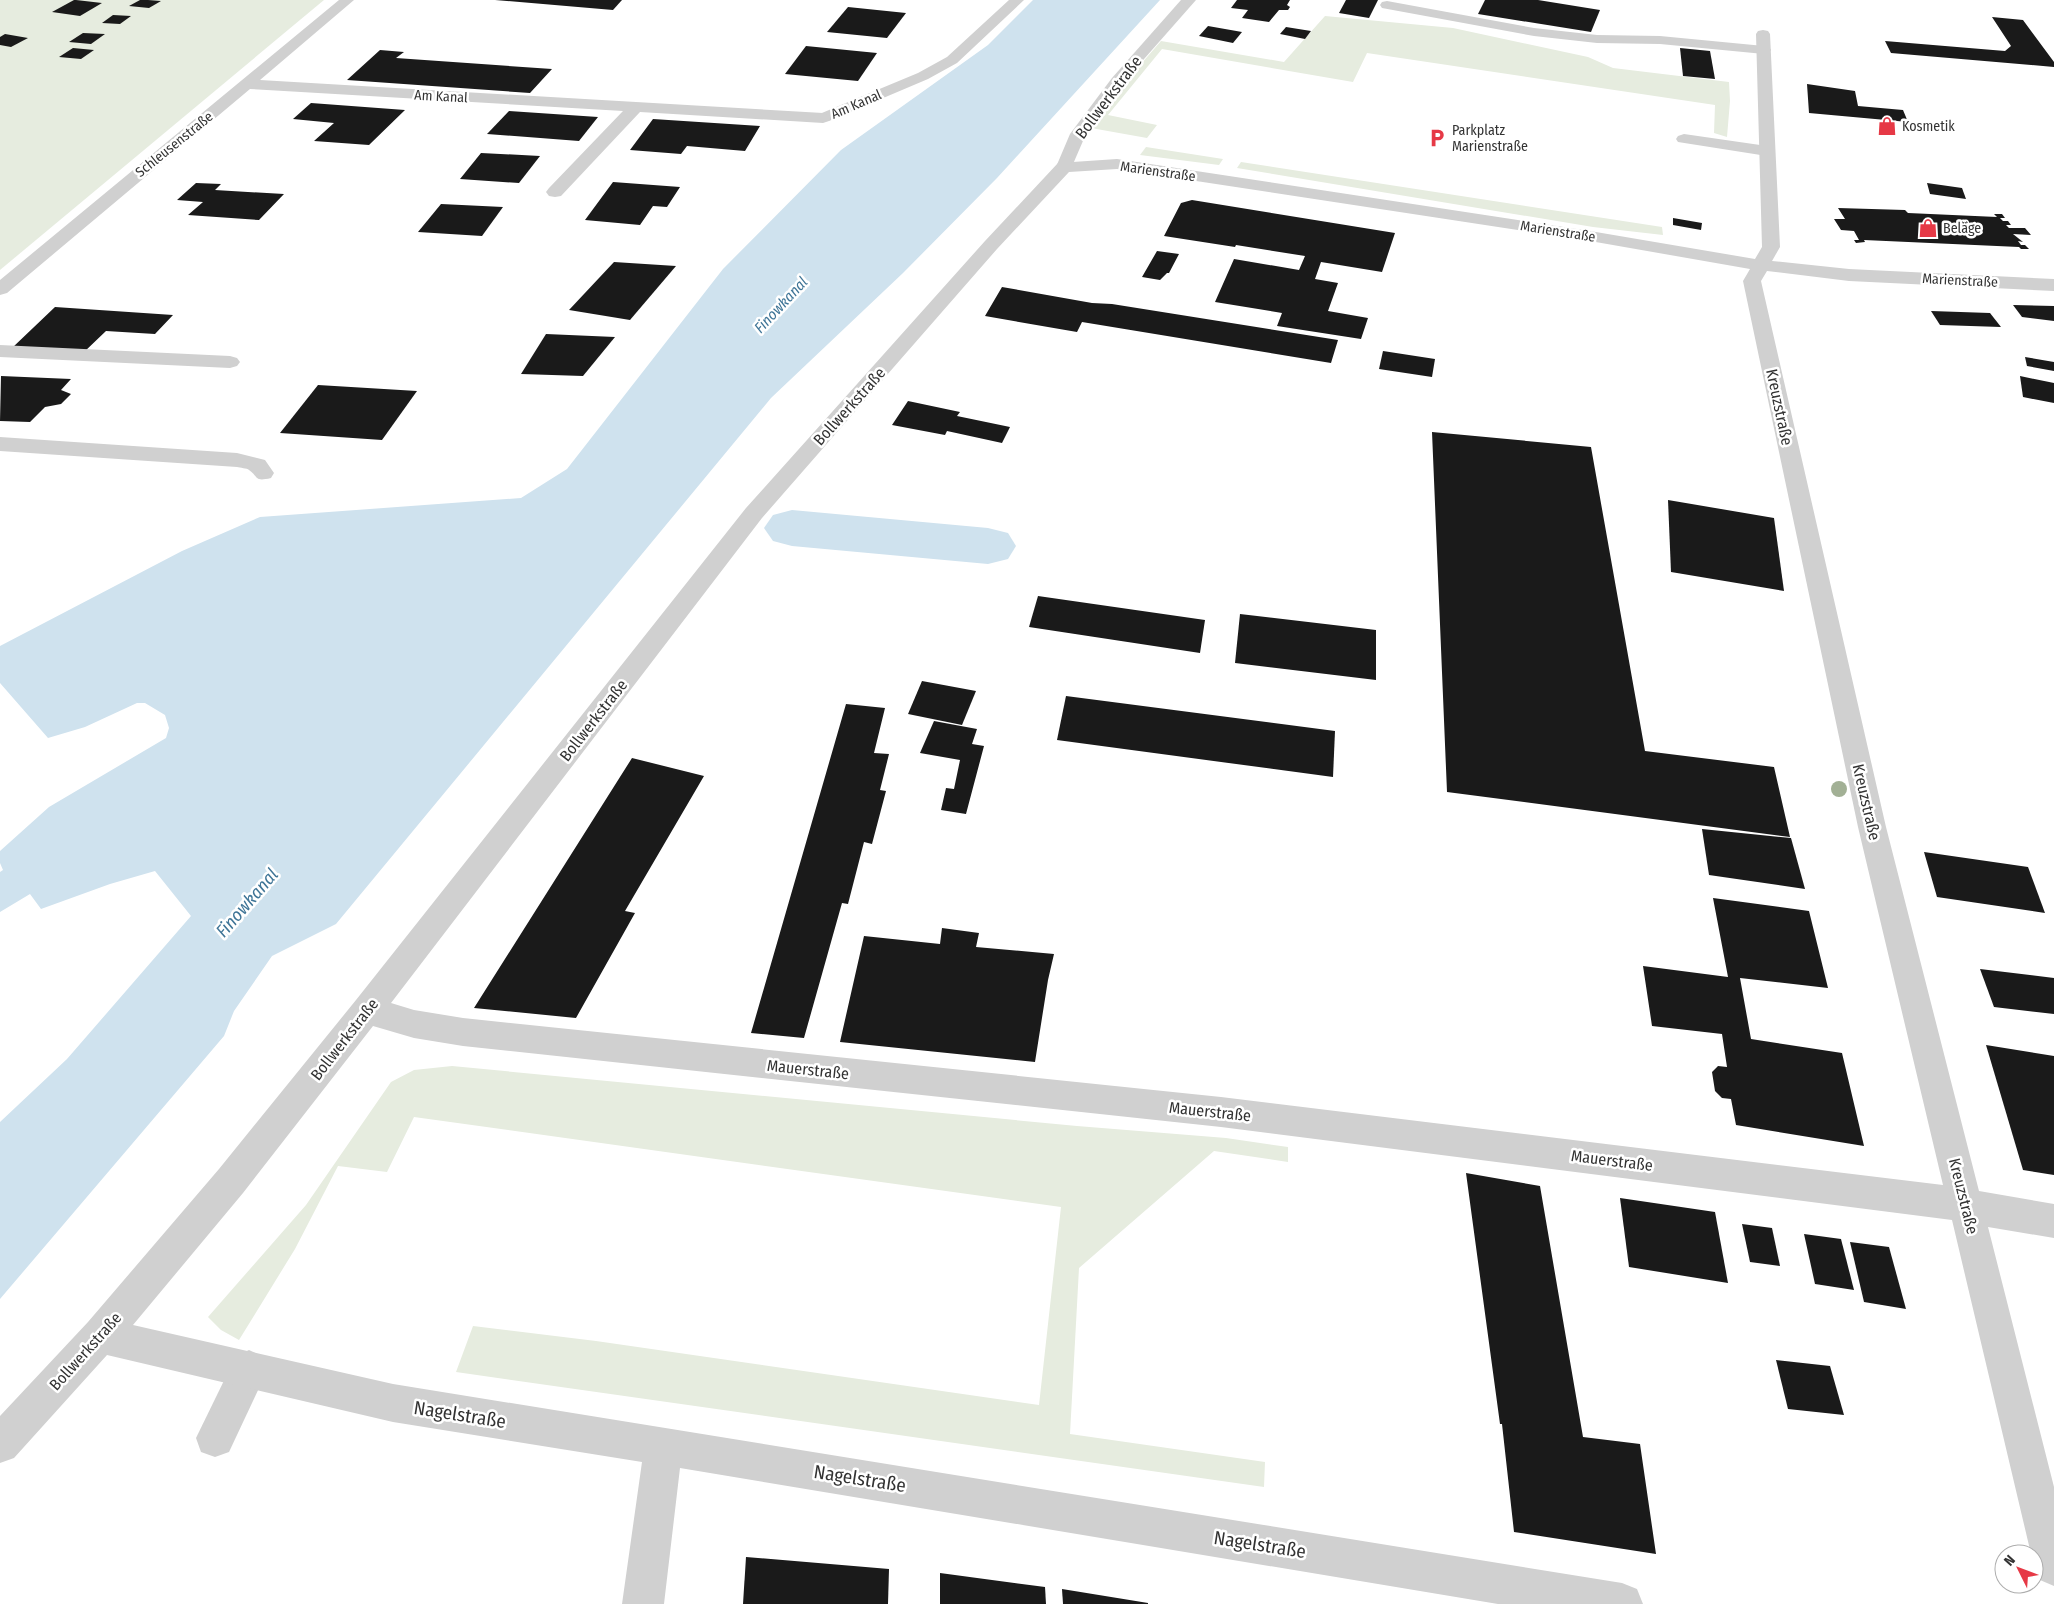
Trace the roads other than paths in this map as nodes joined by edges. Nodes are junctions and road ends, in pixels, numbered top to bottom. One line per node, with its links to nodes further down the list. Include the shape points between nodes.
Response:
1 (347, 0): 5 (street, Schleusenstraße)
2 (1017, 0): 6 (street, Am Kanal, via 952,60 923,76 823,118)
3 (1189, 0): 9 (street, Bollwerkstraße, via 1117,81)
4 (1387, 5): 8 (street, Kreuzstraße, via 1534,32 1597,39 1764,42)
5 (247, 84): 6 (street, Am Kanal); 13 (street, Schleusenstraße)
6 (636, 107): 10 (street)
7 (1684, 139): 8 (street)
8 (1767, 151): 11 (street, Kreuzstraße, via 1772,247)
9 (1064, 167): 11 (street, Marienstraße, via 1117,164); 18 (street, Bollwerkstraße, via 984,252 754,513)
10 (555, 192)
11 (1761, 265): 12 (street, Marienstraße, via 1849,275); 19 (street, Kreuzstraße, via 1752,281 1754,291 1872,827)
12 (2054, 285)
13 (0, 289)
14 (0, 351): 15 (street)
15 (230, 362)
16 (0, 444): 17 (street, via 237,460 257,465)
17 (263, 473)
18 (366, 1010): 19 (street, Mauerstraße, via 414,1024 463,1032 1230,1113); 21 (street, Bollwerkstraße, via 231,1181)
19 (1967, 1206): 20 (street, Mauerstraße); 26 (street, Kreuzstraße)
20 (2054, 1221)
21 (101, 1335): 22 (street, Nagelstraße); 24 (street, Bollwerkstraße)
22 (249, 1369): 23 (street); 25 (street, Nagelstraße, via 393,1403)
23 (215, 1438)
24 (0, 1444)
25 (663, 1446): 27 (street); 28 (street, Nagelstraße)
26 (2054, 1566)
27 (643, 1604)
28 (1622, 1604)

